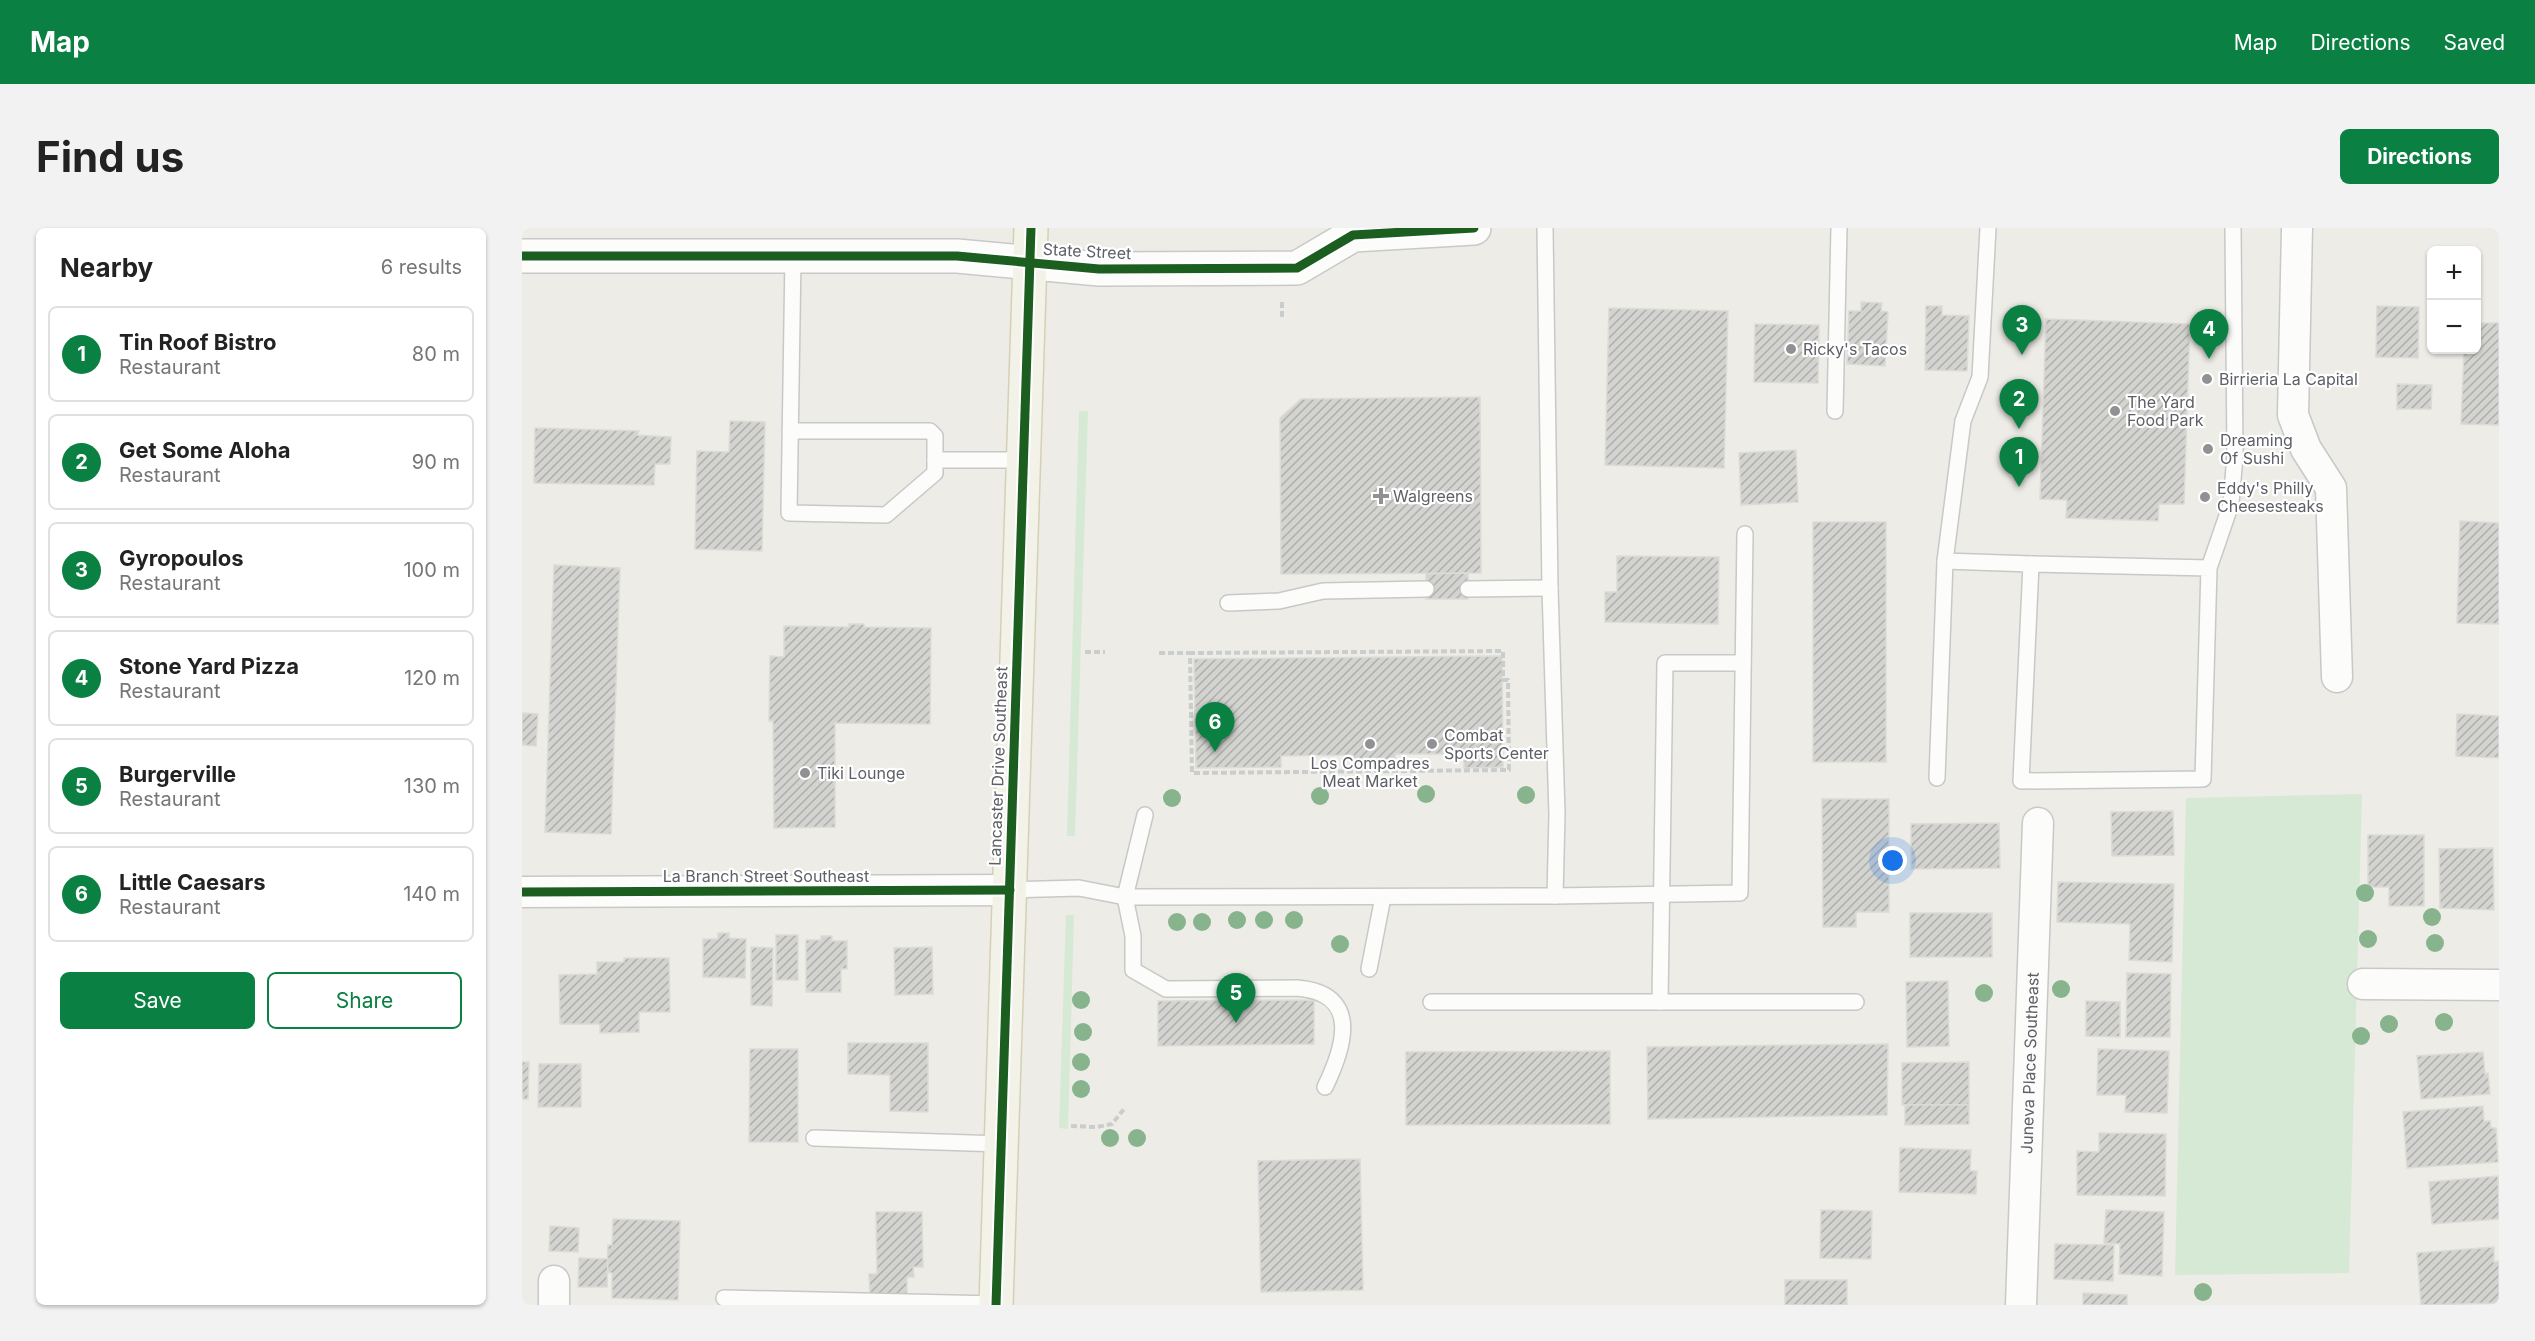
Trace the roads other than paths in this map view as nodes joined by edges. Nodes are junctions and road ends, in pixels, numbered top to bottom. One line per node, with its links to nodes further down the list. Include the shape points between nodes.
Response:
1 (1031, 228): 12 (main road, Lancaster Drive Southeast)
2 (1457, 228): 3 (main road, State Street); 9 (main road, State Street)
3 (1474, 228)
4 (1545, 228): 21 (lane)
5 (1839, 228): 13 (lane)
6 (1988, 228): 18 (lane, via 1980,377 1963,421)
7 (2233, 228): 20 (lane, via 2235,454 2231,504)
8 (2297, 228): 26 (street, via 2293,415 2306,450 2331,488)
9 (1348, 231): 12 (main road, State Street, via 1297,268 1099,269)
10 (522, 256): 11 (main road, State Street)
11 (793, 256): 12 (main road, State Street, via 957,256); 14 (lane)
12 (1031, 264): 16 (main road, Lancaster Drive Southeast)
13 (1835, 411)
14 (790, 431): 15 (lane, via 930,431 935,436); 15 (lane, via 789,513 886,515 935,473)
15 (935, 460): 16 (lane)
16 (1022, 460): 30 (main road, Lancaster Drive Southeast)
17 (1745, 534): 25 (lane)
18 (1945, 561): 19 (lane); 27 (lane)
19 (2031, 564): 20 (lane); 20 (lane, via 2021,781 2203,779)
20 (2209, 568)
21 (1550, 588): 23 (lane); 33 (lane, via 1557,814)
22 (1426, 589): 24 (lane, via 1323,591 1280,601)
23 (1468, 589)
24 (1228, 603)
25 (1743, 663): 32 (lane, via 1740,893); 32 (lane, via 1665,663)
26 (2337, 677)
27 (1937, 778)
28 (1145, 816): 34 (lane)
29 (2038, 823): 47 (street, Juneva Place Southeast)
30 (1010, 891): 31 (street, La Branch Street Southeast); 34 (lane, via 1079,888); 44 (main road, Lancaster Drive Southeast)
31 (522, 892)
32 (1661, 894): 33 (lane); 40 (lane)
33 (1555, 896): 35 (lane)
34 (1125, 897): 35 (lane); 42 (lane, via 1133,936 1133,970 1166,989 1306,989 1332,999 1340,1010 1343,1026 1335,1066)
35 (1383, 897): 36 (lane)
36 (1369, 969)
37 (2363, 984): 38 (street)
38 (2499, 984)
39 (1431, 1002): 40 (lane)
40 (1660, 1002): 41 (lane)
41 (1856, 1002)
42 (1325, 1087)
43 (813, 1138): 44 (lane)
44 (1002, 1144): 46 (main road, Lancaster Drive Southeast)
45 (724, 1299): 46 (lane)
46 (996, 1304)
47 (2021, 1305)

